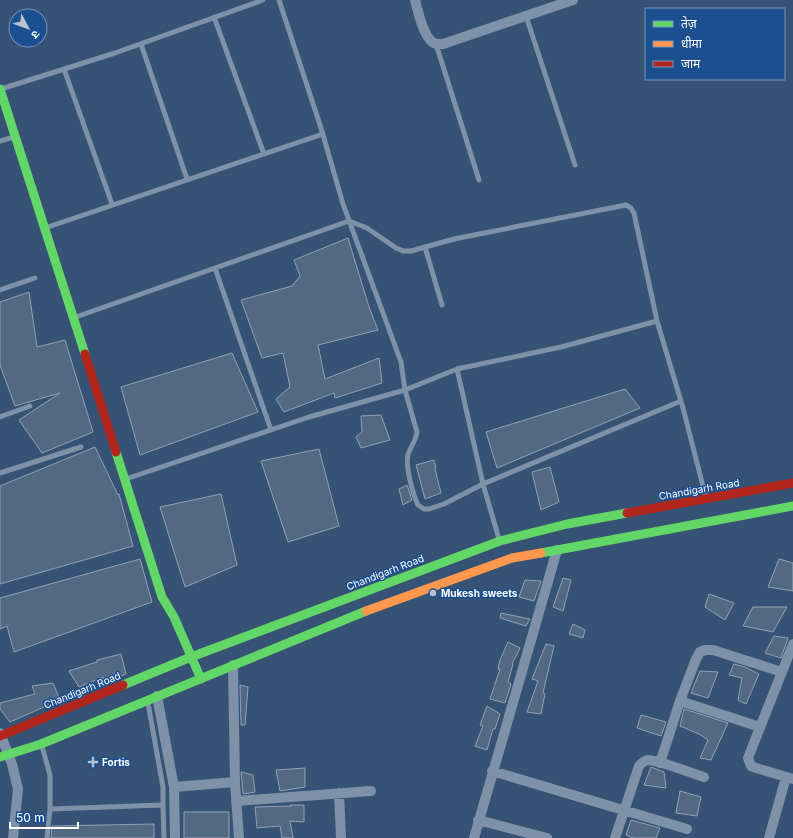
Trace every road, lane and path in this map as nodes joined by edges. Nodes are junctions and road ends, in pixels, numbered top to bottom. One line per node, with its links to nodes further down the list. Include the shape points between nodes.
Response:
1 (263, 0): 6 (lane)
2 (279, 0): 11 (lane)
3 (415, 0): 8 (street, via 425,33 430,41)
4 (573, 0): 5 (street)
5 (526, 16): 8 (street, via 443,44); 15 (lane)
6 (214, 17): 7 (lane); 14 (lane)
7 (141, 44): 9 (lane); 16 (lane)
8 (436, 44): 17 (lane)
9 (64, 69): 10 (lane); 18 (lane)
10 (0, 89): 12 (main road)
11 (322, 134): 14 (lane); 19 (lane)
12 (15, 136): 13 (lane); 20 (main road)
13 (0, 141)
14 (264, 154): 16 (lane)
15 (574, 165)
16 (187, 179): 18 (lane)
17 (478, 180)
18 (112, 204): 20 (lane)
19 (349, 222): 21 (lane, via 367,228 403,251); 22 (lane); 29 (lane, via 401,362)
20 (44, 228): 26 (main road)
21 (425, 247): 25 (lane); 27 (lane, via 608,208 629,206 634,213)
22 (215, 268): 26 (lane); 33 (lane)
23 (36, 278): 24 (lane)
24 (0, 290)
25 (442, 305)
26 (73, 318): 36 (main road)
27 (657, 321): 28 (lane, via 561,347); 30 (lane)
28 (457, 369): 29 (lane); 38 (lane)
29 (405, 390): 33 (lane); 38 (lane, via 417,432 407,462 418,505 428,509 444,504)
30 (681, 401): 38 (lane); 39 (lane)
31 (30, 406): 32 (lane)
32 (0, 417)
33 (271, 430): 36 (lane)
34 (81, 447): 35 (lane)
35 (0, 473)
36 (125, 480): 44 (main road, via 162,597 174,617)
37 (793, 483): 39 (main road, Chandigarh Road)
38 (483, 484): 41 (lane)
39 (706, 498): 41 (main road, Chandigarh Road, via 567,524)
40 (793, 506): 42 (main road)
41 (500, 540): 44 (main road, Chandigarh Road)
42 (557, 550): 45 (main road, via 512,558 343,620); 56 (street)
43 (793, 644): 46 (street)
44 (191, 657): 47 (main road); 52 (main road, Chandigarh Road)
45 (232, 666): 47 (main road); 59 (street)
46 (782, 672): 50 (street, via 705,650 700,652 696,659); 51 (street)
47 (200, 679): 48 (main road)
48 (157, 696): 49 (main road); 60 (street)
49 (148, 700): 53 (main road); 64 (lane, via 163,787)
50 (680, 701): 51 (street); 55 (street)
51 (760, 727): 58 (street, via 748,758 751,766)
52 (0, 735): 54 (street)
53 (41, 744): 54 (main road); 65 (lane, via 50,775)
54 (4, 755): 69 (street, via 18,789)
55 (660, 763): 57 (street); 66 (street, via 643,761)
56 (492, 771): 66 (street); 67 (street)
57 (704, 777)
58 (790, 778): 78 (street)
59 (235, 782): 60 (street); 63 (street)
60 (174, 787): 72 (street)
61 (371, 791): 62 (street)
62 (339, 793): 63 (street); 74 (street)
63 (236, 801): 73 (street)
64 (163, 805): 65 (lane); 71 (lane)
65 (50, 809): 70 (lane)
66 (624, 811): 68 (street); 77 (street)
67 (478, 820): 75 (street); 76 (street)
68 (687, 829)
69 (13, 838)
70 (47, 838)
71 (164, 838)
72 (175, 838)
73 (239, 838)
74 (341, 838)
75 (474, 838)
76 (547, 838)
77 (615, 838)
78 (768, 838)

